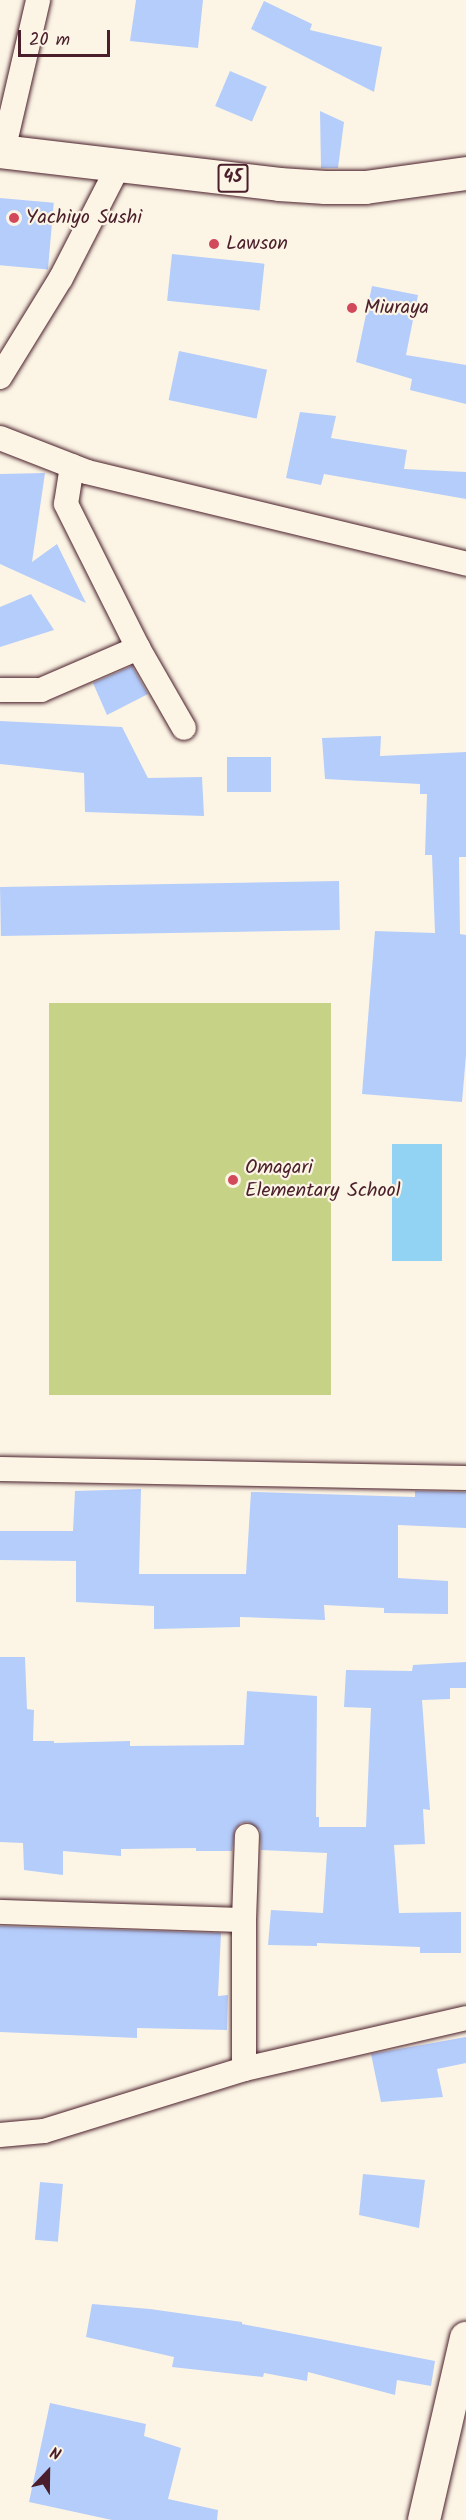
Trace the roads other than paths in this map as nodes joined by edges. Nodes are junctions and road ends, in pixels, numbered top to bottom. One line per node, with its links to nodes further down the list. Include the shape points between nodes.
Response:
1 (38, 0): 2 (street)
2 (1, 151): 3 (highway, 45)
3 (119, 165): 4 (highway, 45, via 365,187); 5 (street, via 61,278)
4 (466, 173)
5 (0, 377)
6 (0, 438): 7 (street)
7 (72, 466): 8 (street); 9 (street, via 66,504)
8 (466, 564)
9 (138, 648): 10 (street, via 40,690); 11 (street)
10 (0, 690)
11 (184, 728)
12 (0, 1469): 13 (street)
13 (466, 1478)
14 (247, 1836): 16 (street)
15 (0, 1912): 16 (street)
16 (244, 1920): 18 (street)
17 (466, 2018): 18 (street)
18 (244, 2069): 19 (street, via 44,2131)
19 (0, 2135)
20 (466, 2338): 21 (street)
21 (424, 2520)

